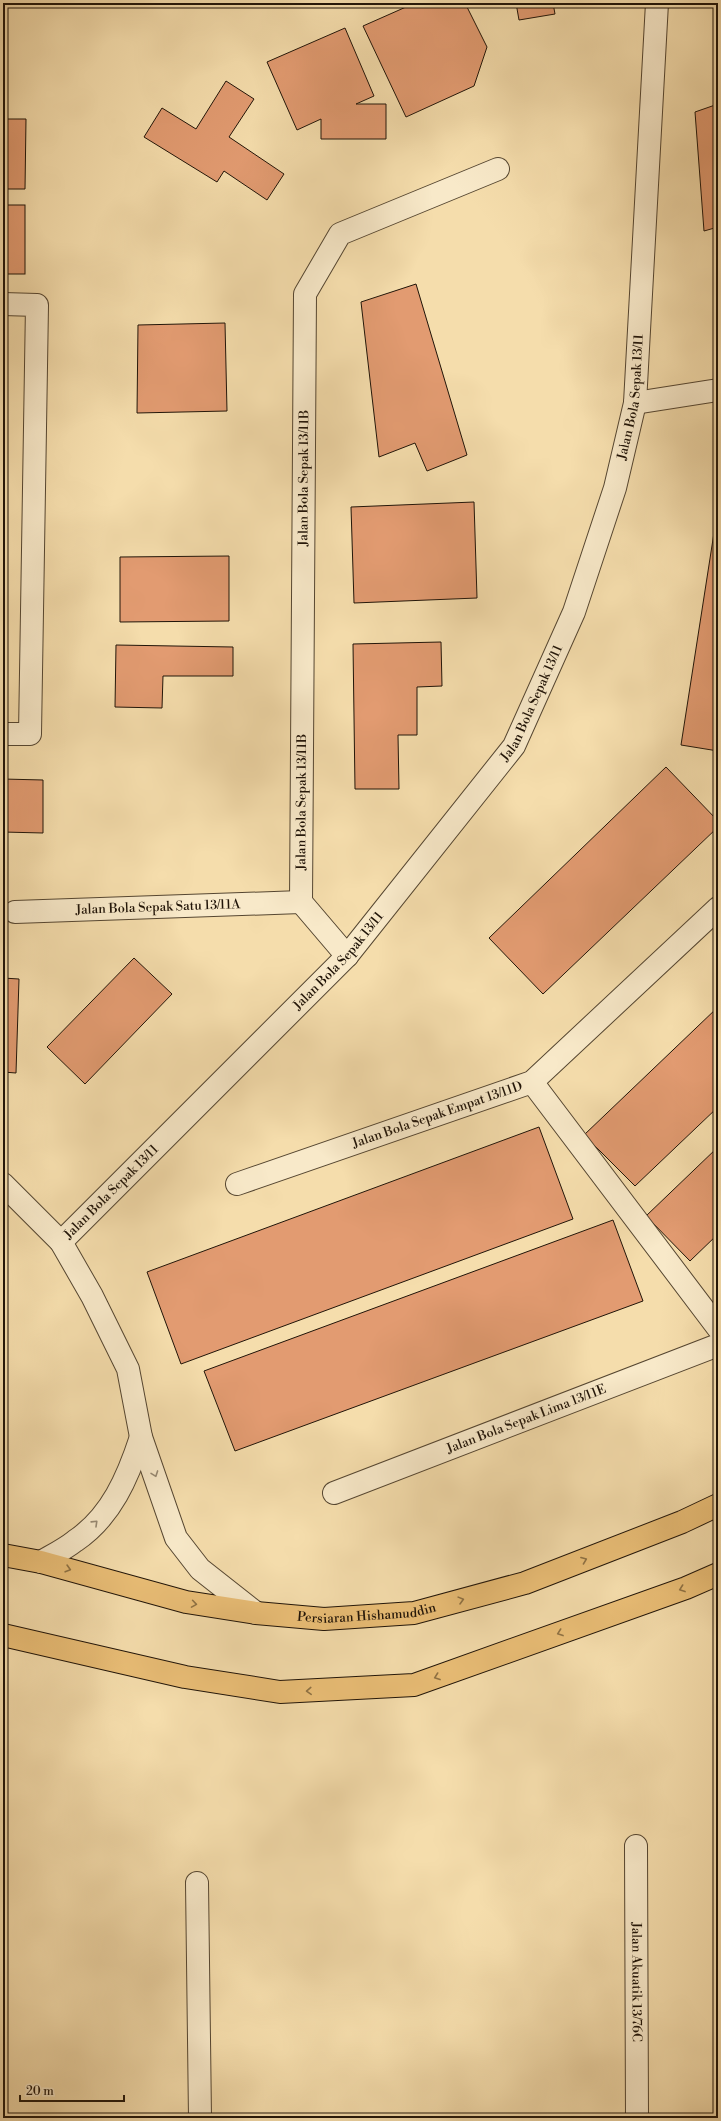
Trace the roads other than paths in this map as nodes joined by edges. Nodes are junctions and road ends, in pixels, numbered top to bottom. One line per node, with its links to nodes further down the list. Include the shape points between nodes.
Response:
1 (658, 3): 5 (street, Jalan Bola Sepak 13/11)
2 (498, 169): 7 (street, Jalan Bola Sepak 13/11B, via 340,234 305,294)
3 (3, 304): 6 (street, via 37,305 30,734)
4 (718, 390): 5 (street)
5 (635, 403): 10 (street, Jalan Bola Sepak 13/11, via 615,488 574,612 514,746)
6 (3, 734)
7 (301, 902): 9 (street, Jalan Bola Sepak Satu 13/11A); 10 (street)
8 (718, 908): 11 (street, Jalan Bola Sepak Empat 13/11D)
9 (15, 912)
10 (346, 956): 14 (street, Jalan Bola Sepak 13/11)
11 (532, 1082): 13 (street, Jalan Bola Sepak Empat 13/11D); 15 (street)
12 (3, 1184): 14 (street)
13 (238, 1184)
14 (61, 1242): 17 (street, via 92,1296 128,1369)
15 (718, 1328)
16 (718, 1345): 18 (street, Jalan Bola Sepak Lima 13/11E)
17 (141, 1437): 21 (street, one-way to 17, via 77,1541 106,1512 128,1477); 23 (street, one-way to 23, via 176,1538 200,1569)
18 (334, 1493)
19 (718, 1505): 23 (main road, Persiaran Hishamuddin, one-way to 19, via 324,1619 414,1613 525,1583 682,1522)
20 (3, 1555): 21 (main road, Persiaran Hishamuddin)
21 (41, 1562): 23 (main road, Persiaran Hishamuddin, one-way to 23, via 186,1602)
22 (718, 1574): 24 (main road, one-way to 24, via 679,1591 414,1685 280,1692 185,1677)
23 (256, 1613)
24 (3, 1635)
25 (636, 1846): 28 (street, Jalan Akuatik 13/76C)
26 (197, 1883): 27 (street)
27 (200, 2118)
28 (637, 2118)

